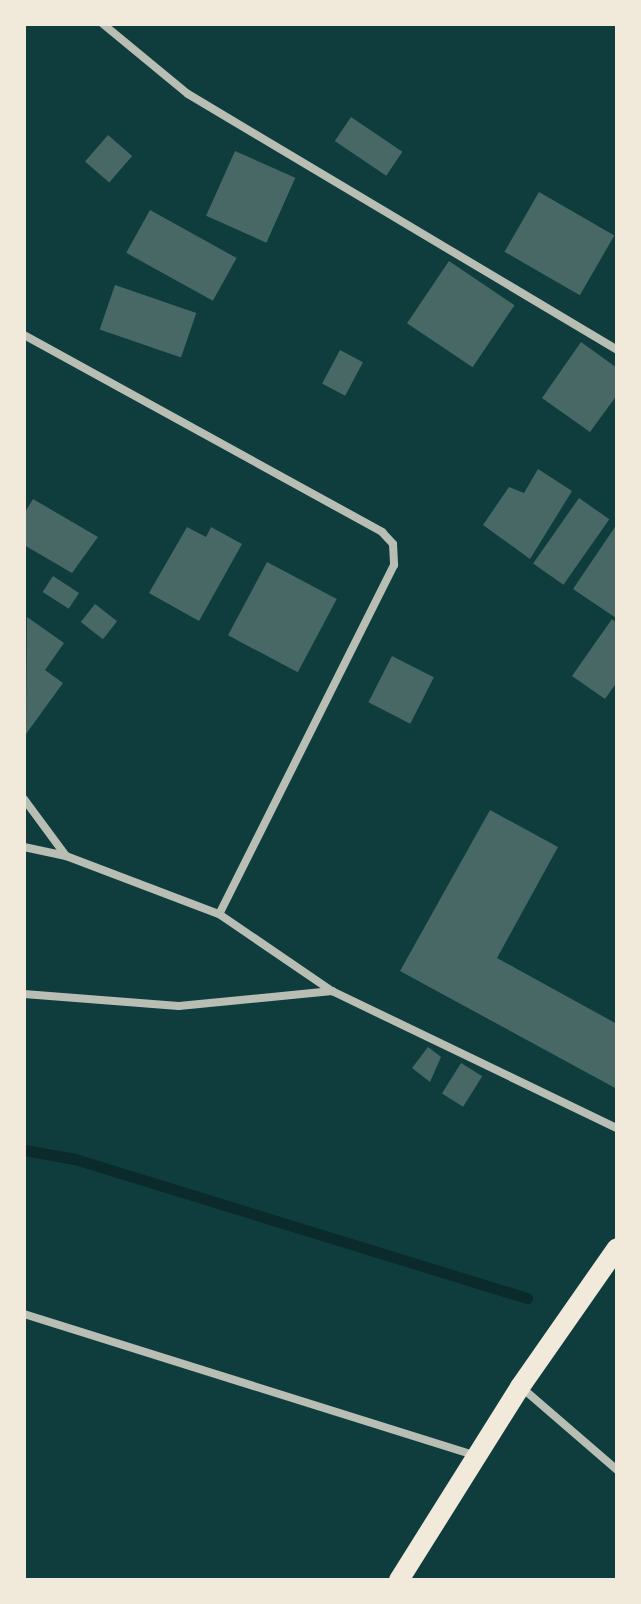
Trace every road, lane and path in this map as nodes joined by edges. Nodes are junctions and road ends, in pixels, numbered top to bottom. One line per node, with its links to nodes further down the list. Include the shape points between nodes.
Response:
1 (103, 24): 3 (street, via 188,94)
2 (24, 335): 7 (street, via 382,532 393,544 394,565)
3 (617, 350)
4 (24, 799): 6 (street)
5 (24, 847): 6 (street)
6 (66, 856): 7 (street)
7 (219, 914): 8 (street)
8 (332, 991): 9 (street, via 179,1006); 10 (street)
9 (24, 994)
10 (617, 1128)
11 (617, 1248): 13 (main road)
12 (24, 1314): 14 (street)
13 (520, 1387): 14 (main road); 15 (street)
14 (476, 1455): 16 (main road)
15 (617, 1470)
16 (399, 1580)

